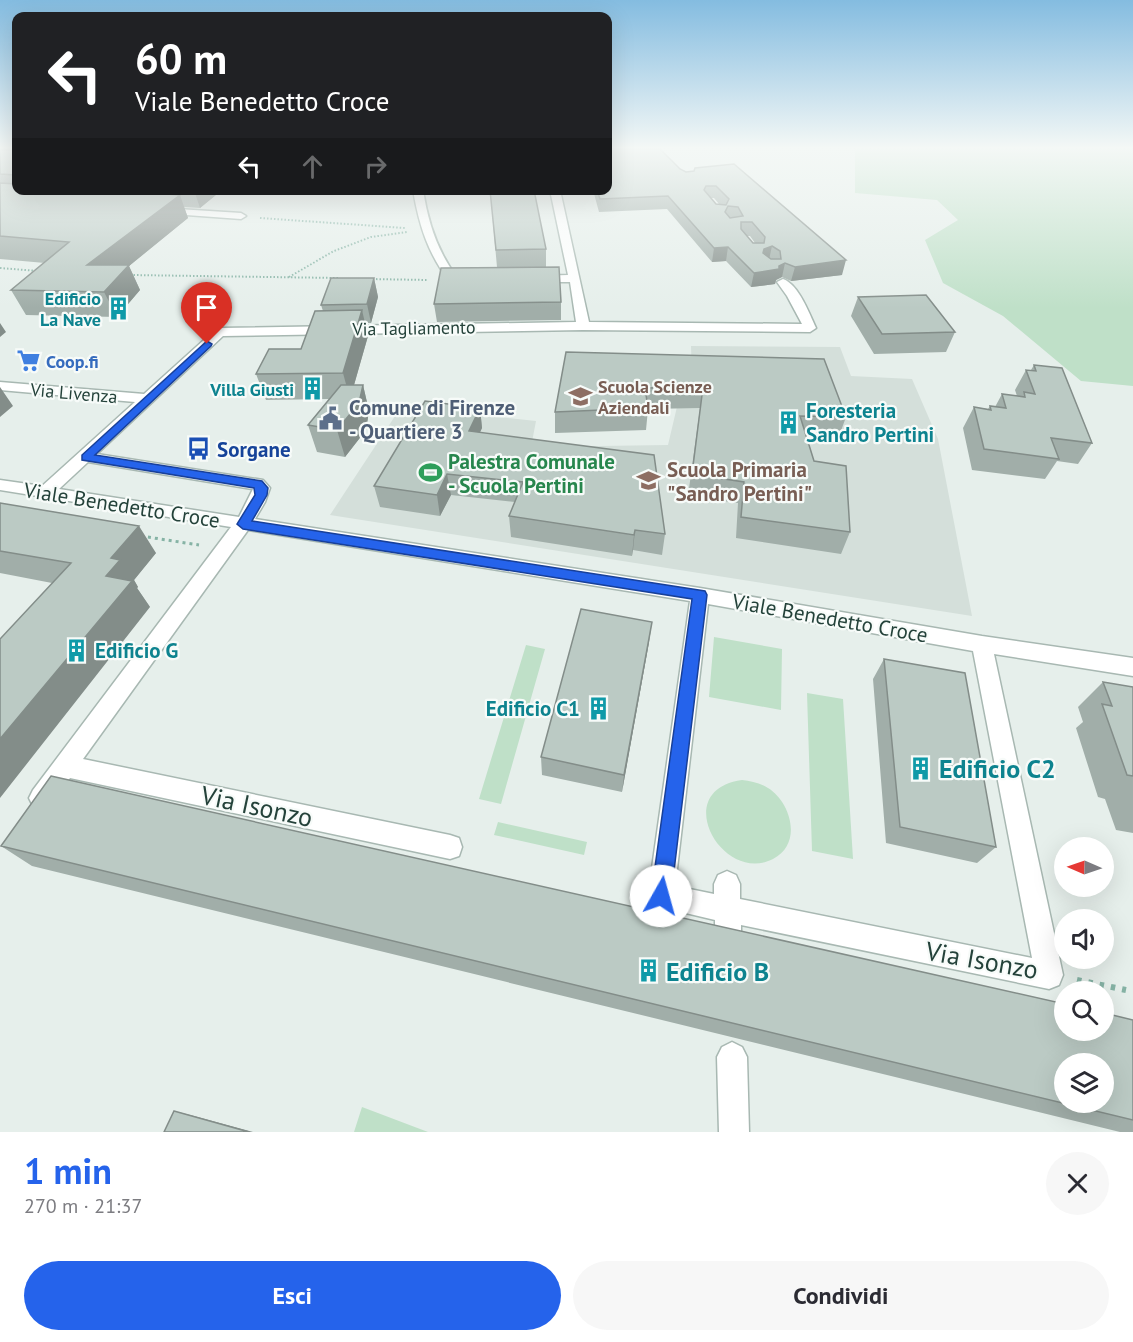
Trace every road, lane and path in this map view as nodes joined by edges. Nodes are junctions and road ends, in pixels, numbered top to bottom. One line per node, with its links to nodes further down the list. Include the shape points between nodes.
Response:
1 (420, 202): 5 (street)
2 (558, 202): 13 (street)
3 (147, 210): 4 (street)
4 (241, 216): 5 (path)
5 (424, 227): 9 (path, via 370,237 312,262); 14 (street, via 433,250)
6 (0, 268): 7 (path)
7 (46, 272)
8 (127, 275): 9 (path)
9 (288, 278): 10 (path)
10 (347, 279)
11 (359, 279): 14 (path)
12 (528, 279): 13 (street)
13 (575, 279): 17 (street)
14 (454, 280): 15 (street)
15 (473, 280)
16 (783, 282): 17 (street, Via Tagliamento, via 810,328)
17 (583, 326): 19 (street, Via Tagliamento, via 220,332)
18 (0, 386): 19 (street, Via Livenza)
19 (148, 399): 20 (street, Via Tagliamento)
20 (86, 457): 22 (street, Via Tagliamento); 23 (street, Viale Benedetto Croce, via 257,484 262,488 261,495)
21 (0, 485): 22 (street, Viale Benedetto Croce)
22 (46, 492): 23 (street, Viale Benedetto Croce)
23 (243, 524): 25 (street); 26 (street, Viale Benedetto Croce)
24 (130, 534): 25 (path)
25 (225, 550): 29 (street)
26 (700, 595): 27 (street, Viale Benedetto Croce); 33 (street, Via Isonzo, via 661,896)
27 (982, 644): 28 (street, Viale Benedetto Croce); 34 (street, Via Isonzo)
28 (1133, 667)
29 (65, 766): 30 (street); 31 (street, Via Isonzo)
30 (29, 813)
31 (450, 846)
32 (727, 884): 33 (street)
33 (728, 921): 34 (street, Via Isonzo)
34 (1049, 975): 35 (path)
35 (1126, 990)
36 (732, 1057): 37 (street)
37 (734, 1132)

